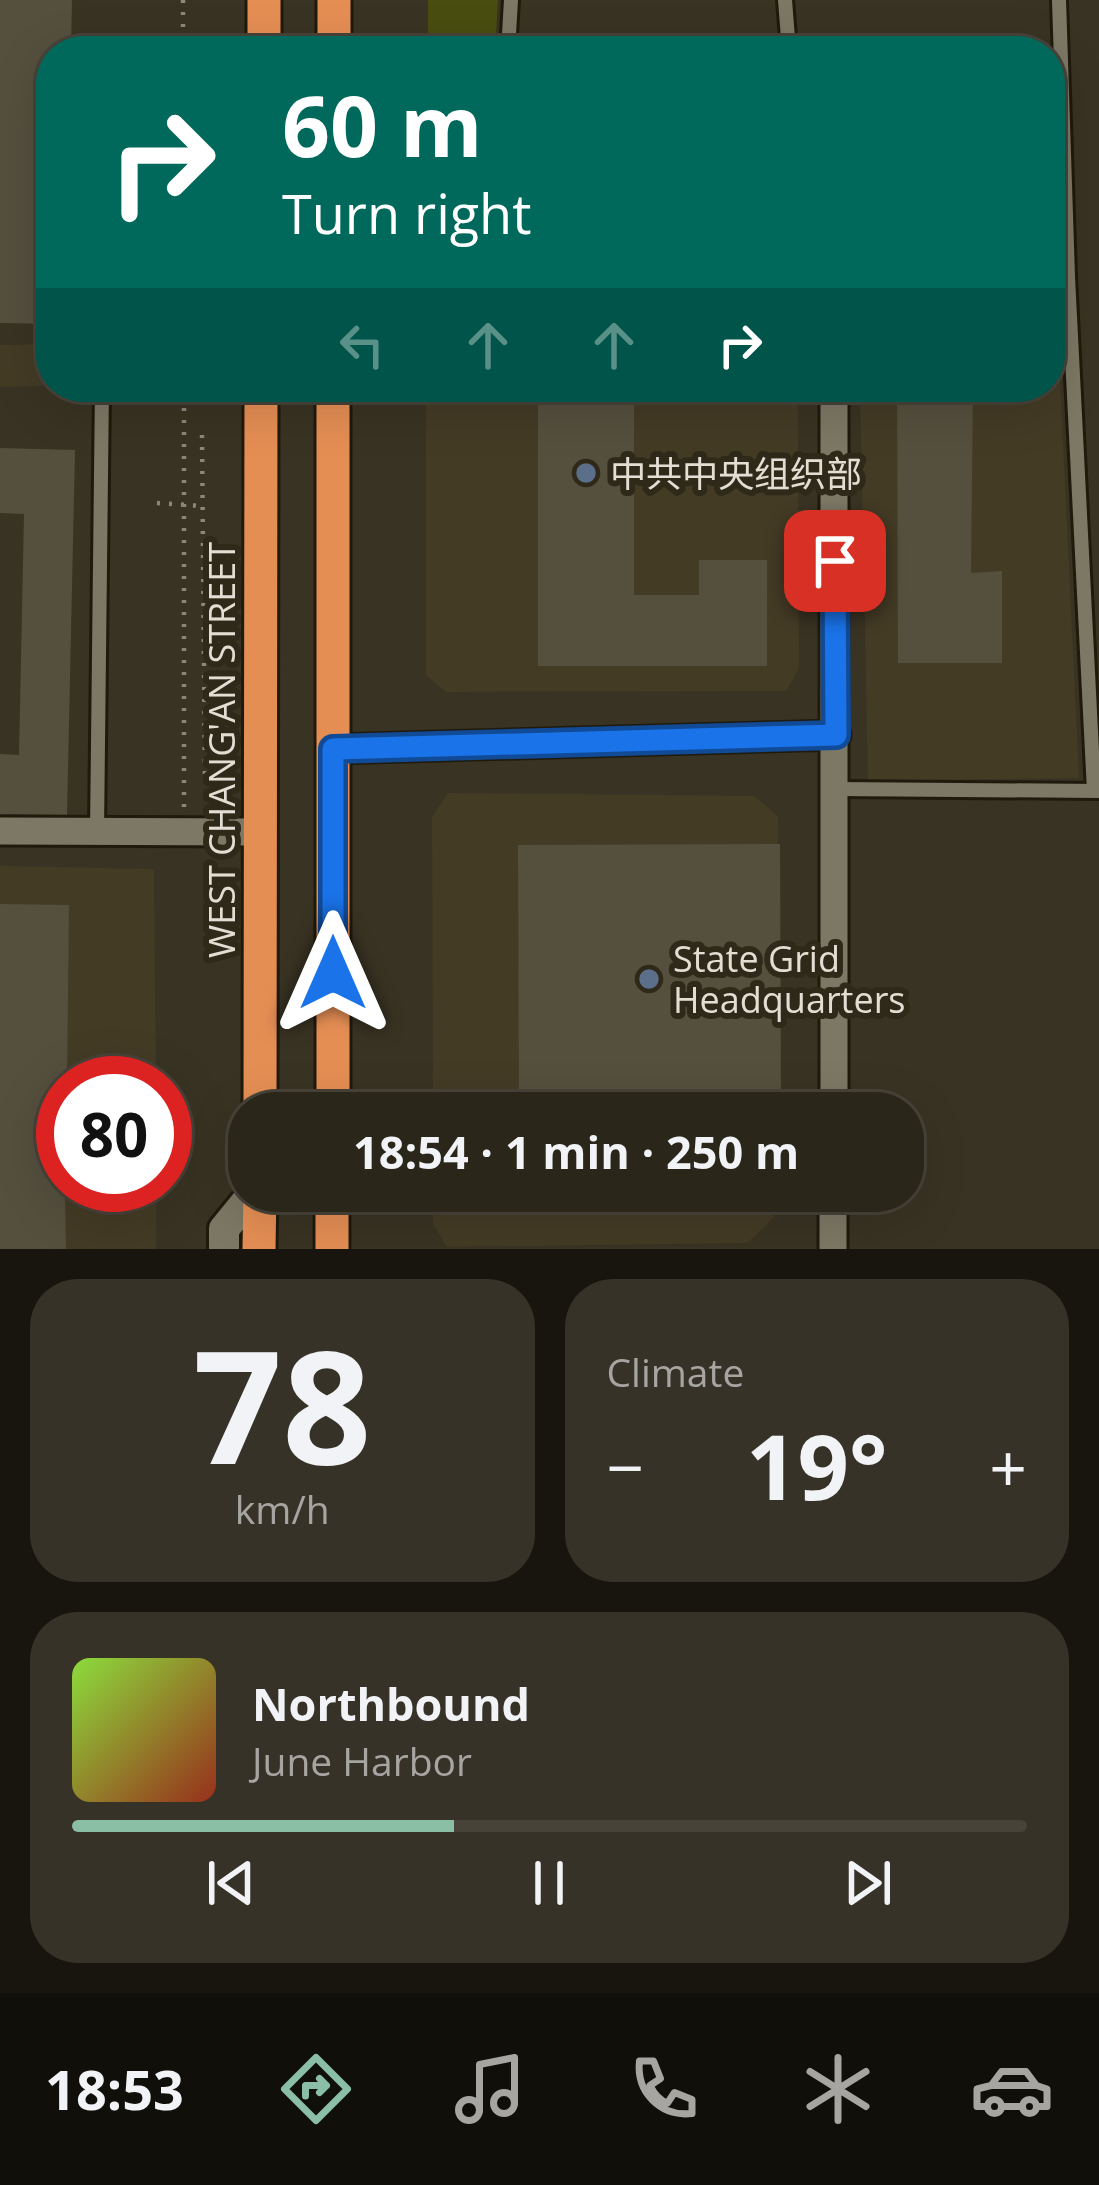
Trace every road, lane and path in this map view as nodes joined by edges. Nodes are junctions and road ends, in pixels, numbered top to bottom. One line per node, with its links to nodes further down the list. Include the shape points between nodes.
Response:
1 (183, 0): 7 (path)
2 (264, 0): 8 (highway)
3 (334, 0): 9 (highway)
4 (511, 0): 10 (lane)
5 (785, 0): 11 (lane)
6 (1060, 0): 12 (lane)
7 (183, 36)
8 (264, 36)
9 (334, 36)
10 (509, 36)
11 (788, 36)
12 (1061, 36)
13 (1065, 167): 27 (lane)
14 (102, 402): 29 (lane)
15 (184, 402): 21 (path)
16 (261, 402): 31 (highway, WEST CHANG'AN STREET)
17 (333, 402): 24 (highway)
18 (835, 402): 23 (street)
19 (202, 434): 22 (path)
20 (157, 502): 21 (path)
21 (187, 505): 22 (path); 30 (path)
22 (202, 506): 25 (path)
23 (836, 735): 24 (street); 26 (street)
24 (333, 749): 33 (highway)
25 (205, 782)
26 (836, 789): 27 (lane); 34 (street)
27 (1097, 791)
28 (0, 831): 29 (street)
29 (98, 832): 30 (street)
30 (184, 832): 31 (street)
31 (259, 832): 32 (highway, WEST CHANG'AN STREET)
32 (260, 1092)
33 (333, 1092)
34 (834, 1092)
35 (239, 1212): 40 (street, via 224,1229)
36 (258, 1212): 41 (highway)
37 (333, 1212): 39 (highway)
38 (833, 1212): 42 (street)
39 (334, 1246)
40 (224, 1249)
41 (259, 1249)
42 (833, 1249)

